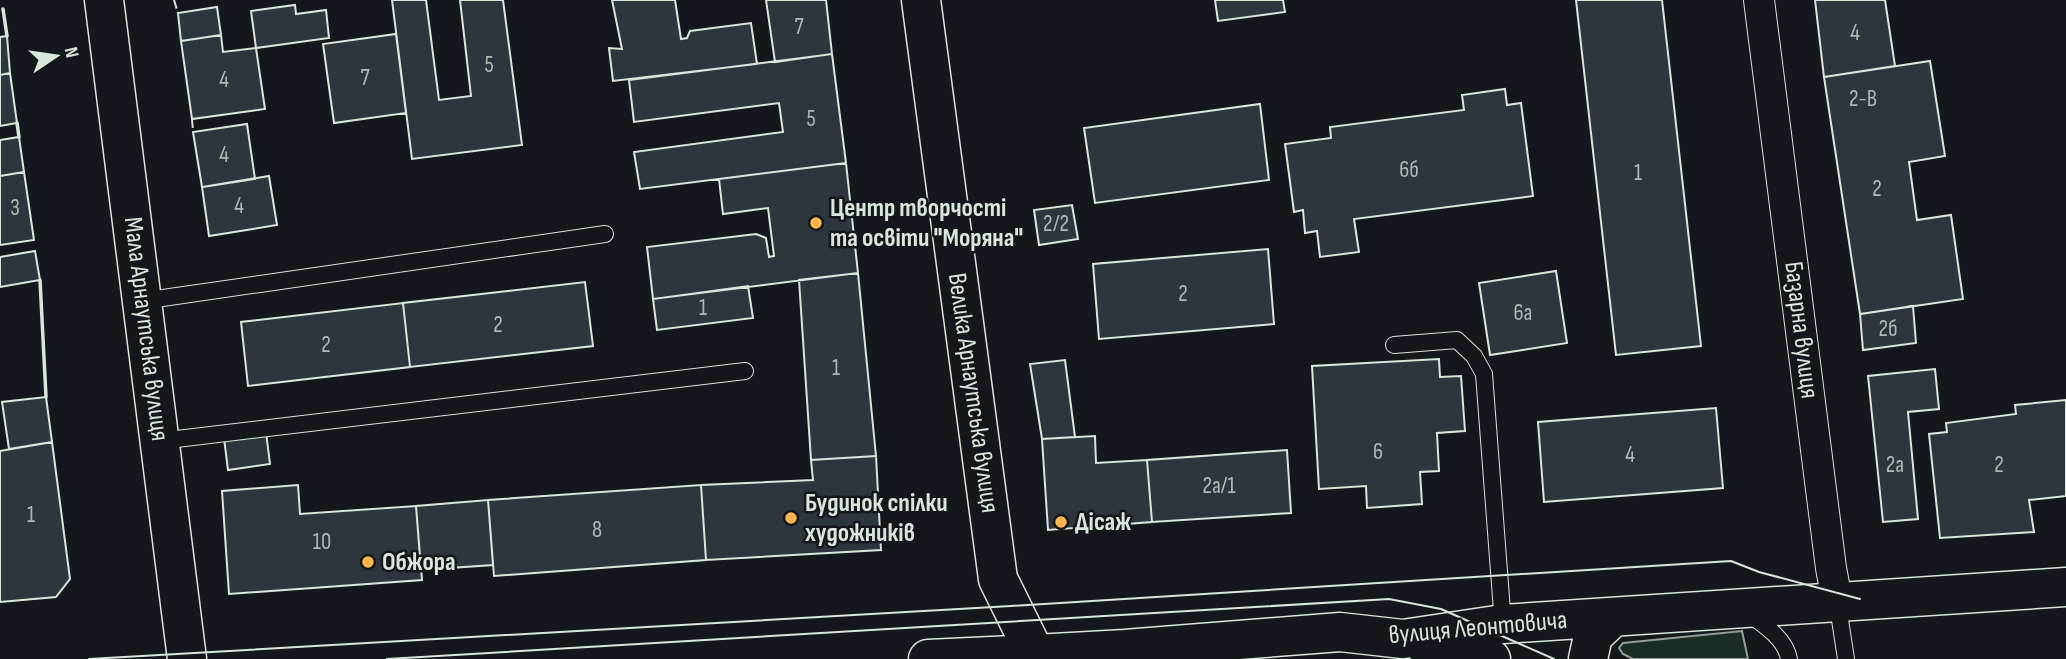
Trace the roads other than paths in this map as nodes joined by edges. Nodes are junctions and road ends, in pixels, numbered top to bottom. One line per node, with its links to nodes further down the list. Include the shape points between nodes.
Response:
1 (104, 0): 5 (main road, Мала Арнаутська вулиця)
2 (920, 0): 14 (main road, Велика Арнаутська вулиця, via 998,579)
3 (1759, 0): 10 (street, Базарна вулиця, via 1831,568)
4 (605, 234): 5 (lane)
5 (142, 300): 8 (main road, Мала Арнаутська вулиця)
6 (1394, 345): 13 (lane, via 1457,340 1484,374)
7 (744, 371): 8 (lane)
8 (160, 441): 15 (main road, Мала Арнаутська вулиця)
9 (2066, 587): 10 (main road, вулиця Леонтовича)
10 (1849, 600): 11 (main road, вулиця Леонтовича); 19 (lane, Базарна вулиця)
11 (1738, 608): 12 (main road, вулиця Леонтовича); 18 (lane, via 1769,628)
12 (1613, 617): 13 (main road, вулиця Леонтовича); 17 (main road, via 1593,636)
13 (1497, 642): 14 (main road, вулиця Леонтовича, via 1339,632 1294,642)
14 (1036, 656): 16 (main road, вулиця Леонтовича)
15 (187, 659)
16 (928, 659)
17 (1588, 659)
18 (1789, 659)
19 (1846, 659)

